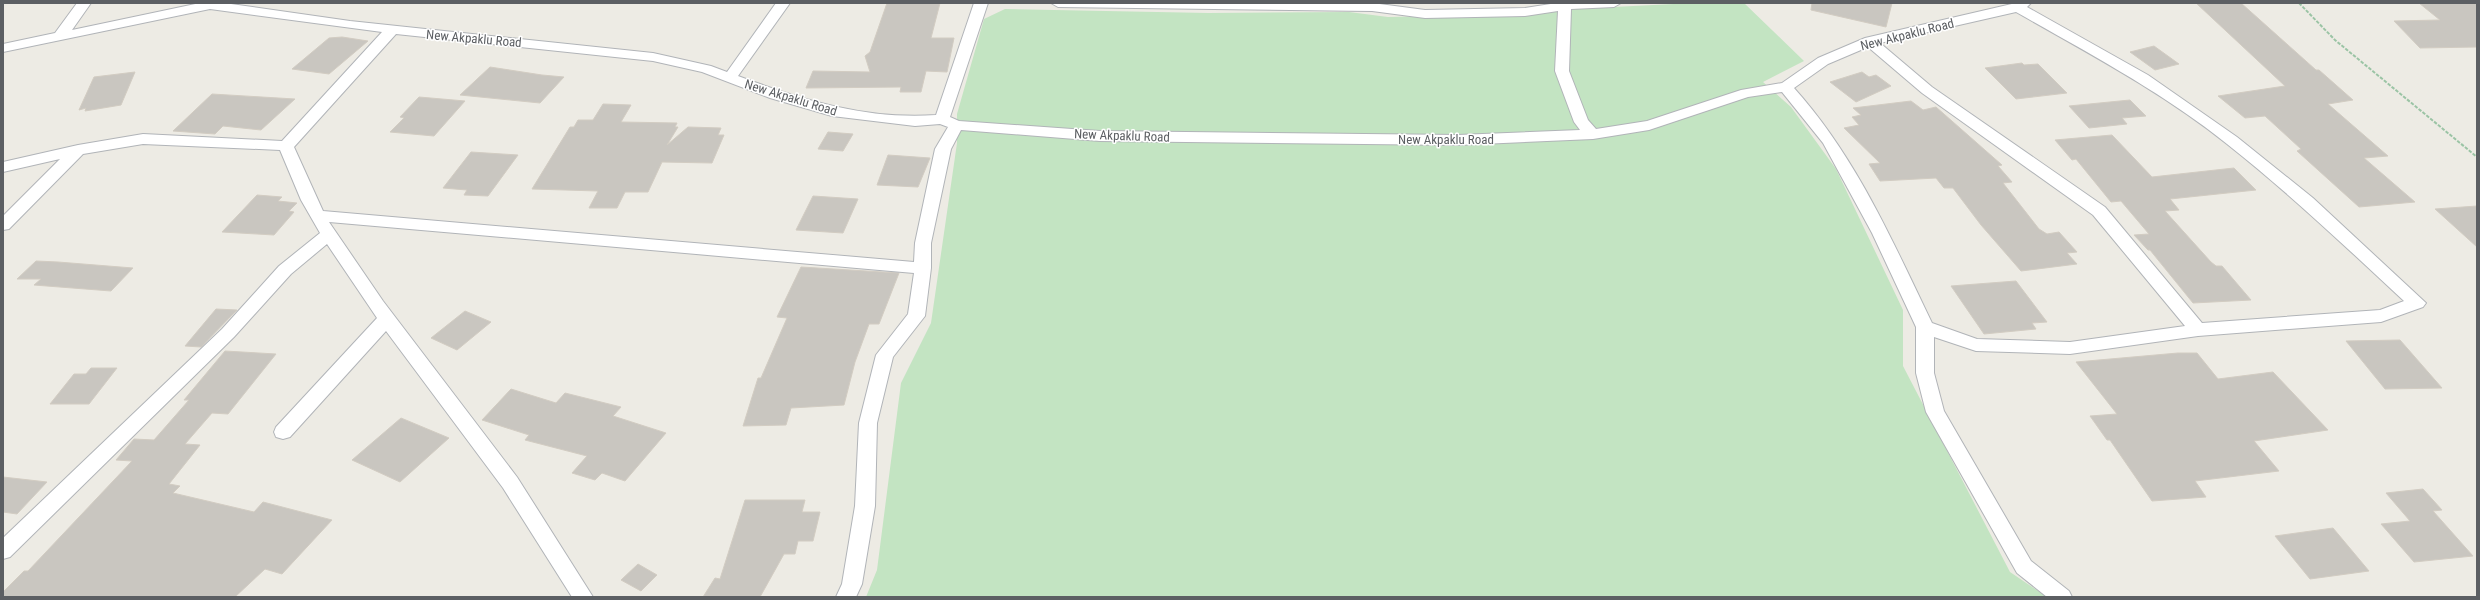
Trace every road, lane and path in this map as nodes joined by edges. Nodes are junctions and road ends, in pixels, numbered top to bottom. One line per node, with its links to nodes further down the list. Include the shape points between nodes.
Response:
1 (84, 3): 13 (street)
2 (783, 3): 16 (street)
3 (982, 3): 18 (street)
4 (1058, 3): 8 (street)
5 (1614, 3): 9 (street)
6 (2299, 3): 22 (path, via 2335,40)
7 (210, 4): 12 (street, New Akpaklu Road); 13 (street, New Akpaklu Road)
8 (1150, 4): 10 (street)
9 (1565, 4): 10 (street, via 1533,11 1425,14); 19 (street, via 1562,71 1581,122)
10 (1371, 5)
11 (2021, 6): 14 (street, New Akpaklu Road); 30 (street, via 2143,78 2232,140 2307,202 2417,303 2381,316)
12 (392, 30): 16 (street, New Akpaklu Road, via 606,50 706,69); 20 (street)
13 (60, 36): 15 (street, New Akpaklu Road)
14 (1870, 41): 17 (street, New Akpaklu Road, via 1823,61); 30 (street, via 1926,90 2099,211)
15 (3, 48)
16 (730, 78): 18 (street, New Akpaklu Road, via 832,112)
17 (1786, 87): 19 (street, New Akpaklu Road, via 1746,93 1649,125); 29 (street, via 1806,108 1852,177)
18 (949, 122): 19 (street, New Akpaklu Road, via 1100,136 1458,140); 27 (street, via 923,243)
19 (1593, 134)
20 (286, 146): 21 (street, via 143,139); 24 (street)
21 (78, 150): 23 (street); 25 (street)
22 (2477, 157)
23 (3, 167)
24 (318, 216): 26 (street); 27 (street)
25 (3, 225)
26 (329, 234): 28 (street); 32 (street, via 285,270 228,333)
27 (922, 268): 34 (street, via 916,316 885,355 868,423 865,506 852,584)
28 (386, 320): 31 (street); 33 (street, via 488,452 544,531)
29 (1925, 327): 30 (street, via 1976,345 2070,348); 35 (street, via 1925,373 1935,412 2024,567)
30 (2198, 330)
31 (283, 432)
32 (3, 551)
33 (584, 597)
34 (846, 597)
35 (2062, 597)

